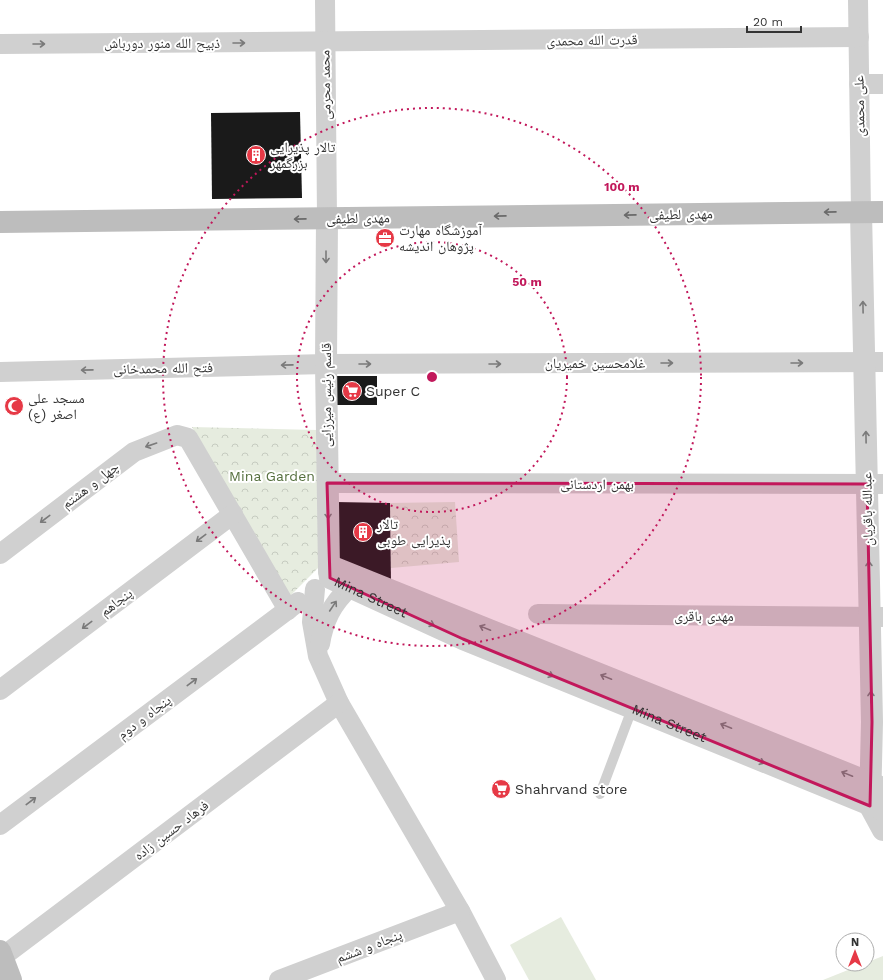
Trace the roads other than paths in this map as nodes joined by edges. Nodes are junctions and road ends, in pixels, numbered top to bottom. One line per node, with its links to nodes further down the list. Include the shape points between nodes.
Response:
1 (324, 0): 4 (street, محمد محرمی)
2 (858, 0): 3 (street, علی محمدی)
3 (859, 37): 4 (street, قدرت الله محمدی); 6 (street, علی محمدی)
4 (325, 43): 5 (street, ذبیح الله منور دورباش, one-way to 4); 10 (street, محمد محرمی)
5 (0, 44)
6 (859, 84): 7 (street); 8 (street, علی محمدی)
7 (883, 84)
8 (861, 212): 9 (main road, مهدی لطیفی); 10 (main road, مهدی لطیفی, one-way to 10); 12 (street, عبدالله باقریان, one-way to 8)
9 (883, 212)
10 (327, 218): 11 (main road, مهدی لطیفی, one-way to 11); 13 (street, قاسم رئیس میرزایی, one-way to 13)
11 (0, 222)
12 (874, 362): 13 (street, غلامحسین خمیریان, one-way to 12); 16 (street, عبدالله باقریان, one-way to 12)
13 (326, 364): 14 (street, فتح الله محمدخانی, one-way to 14); 15 (street, قاسم رئیس میرزایی)
14 (0, 372)
15 (327, 483): 16 (street, بهمن اردستانی); 19 (street, قاسم رئیس میرزایی, one-way to 19)
16 (875, 484): 23 (street, عبدالله باقریان, one-way to 16)
17 (233, 514): 18 (street, چهل و هشتم, one-way to 18, via 188,438 177,436 134,452); 21 (street); 25 (street, پنجاهم, one-way to 25)
18 (0, 554)
19 (325, 579): 20 (street, Mina Street); 21 (street, پنجاه و دوم); 24 (street, via 312,622); 29 (street, Mina Street, one-way to 19, via 335,568 332,568)
20 (350, 587): 24 (street, one-way to 20, via 328,612); 27 (street, Mina Street, one-way to 27, via 463,639)
21 (288, 610): 32 (street, پنجاه و دوم, one-way to 21)
22 (538, 614): 23 (street, مهدی باقری)
23 (876, 617): 28 (street, عبدالله باقریان, one-way to 23)
24 (318, 656): 26 (street)
25 (0, 690)
26 (339, 702): 34 (street); 35 (street, فرهاد حسین زاده)
27 (632, 709): 30 (lane); 31 (street, Mina Street, one-way to 31)
28 (877, 722): 29 (street, عبدالله باقریان)
29 (876, 786): 31 (street, عبدالله باقریان)
30 (600, 794)
31 (876, 808): 33 (street)
32 (0, 824)
33 (883, 830)
34 (460, 911): 37 (street, پنجاه و ششم); 38 (street)
35 (1, 954): 36 (main road)
36 (11, 980)
37 (279, 980)
38 (496, 980)

